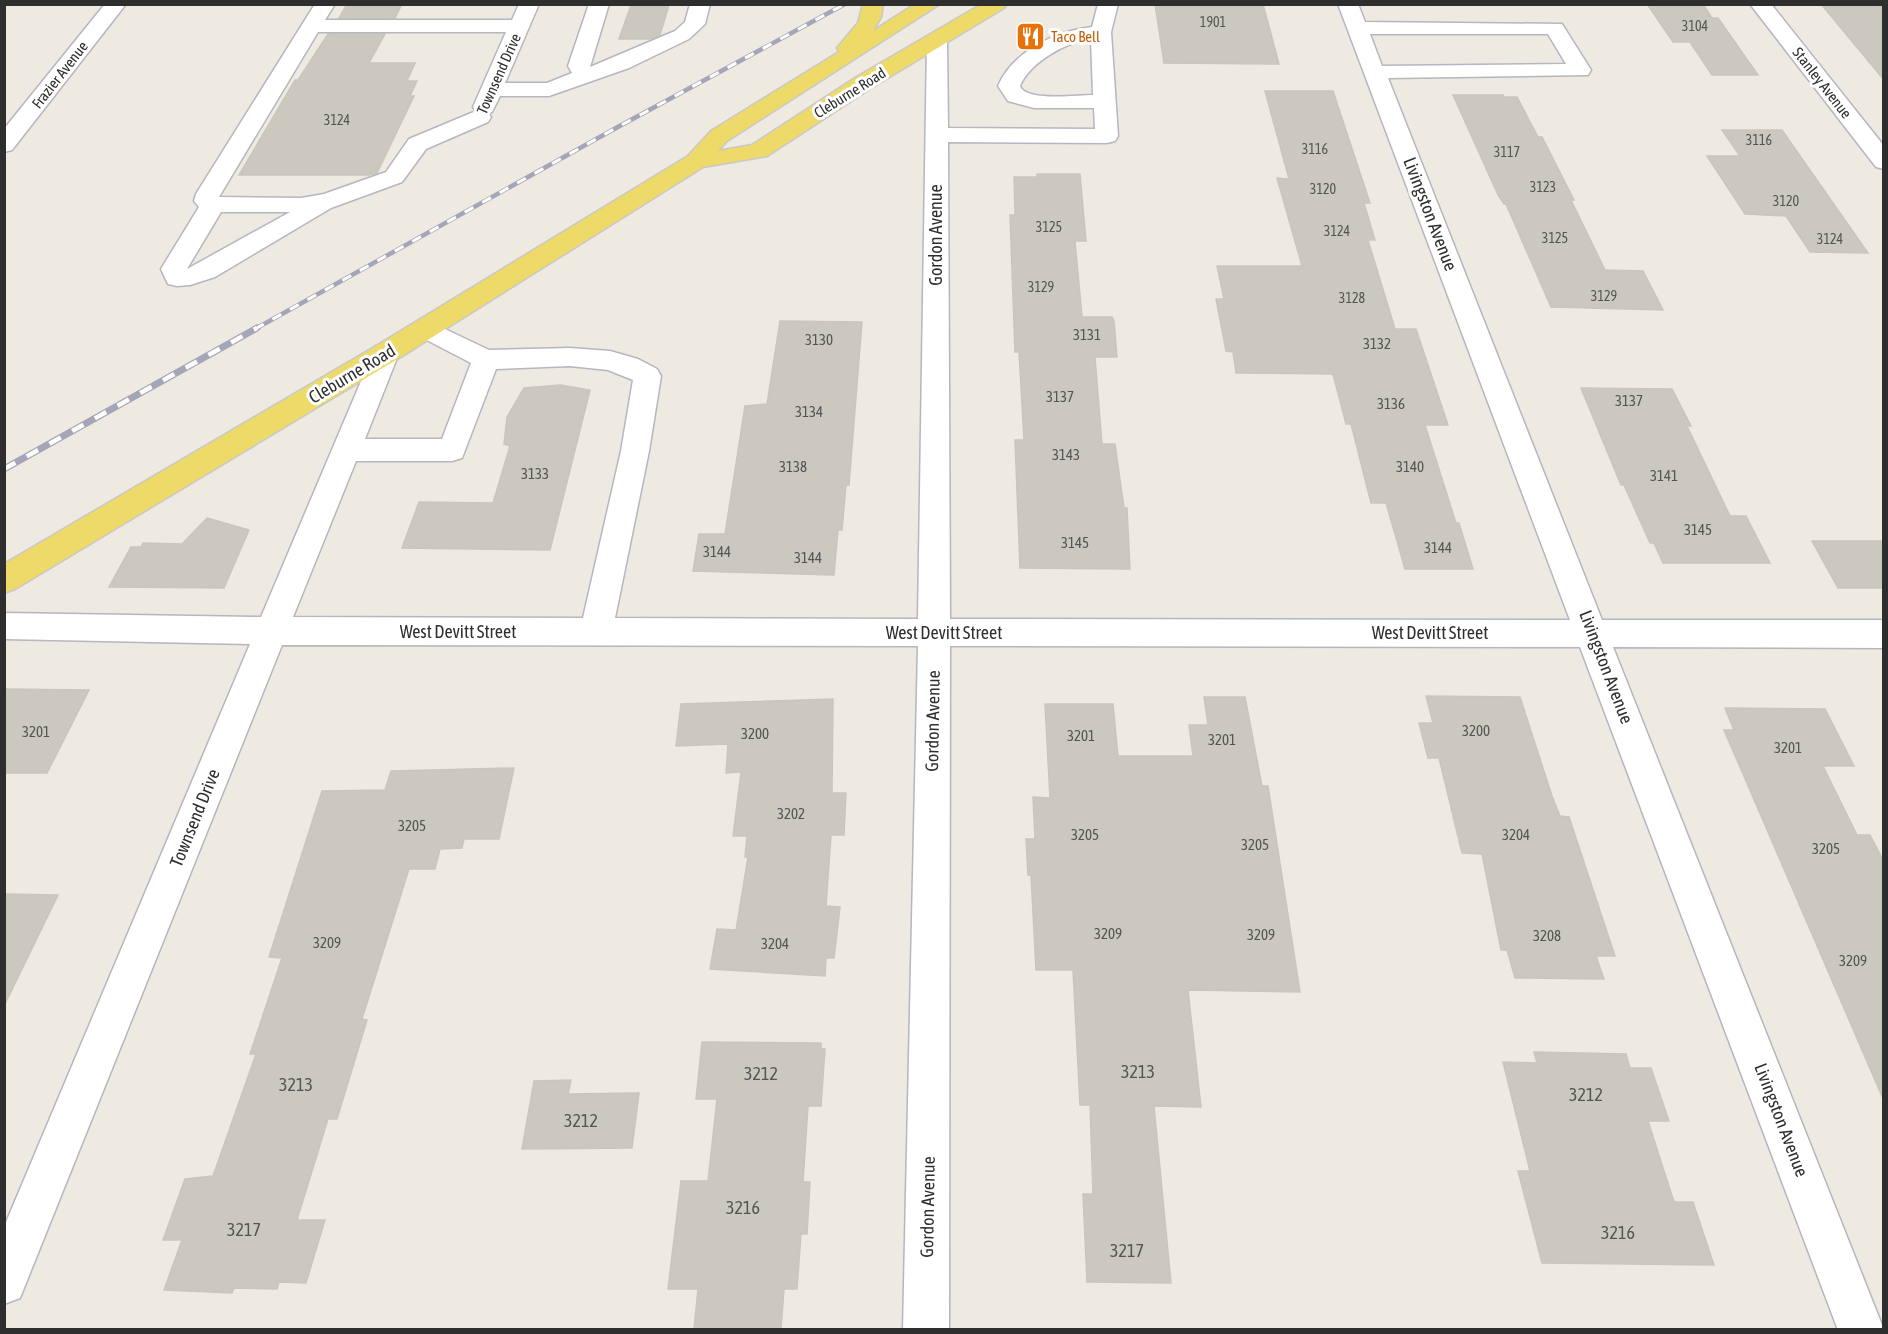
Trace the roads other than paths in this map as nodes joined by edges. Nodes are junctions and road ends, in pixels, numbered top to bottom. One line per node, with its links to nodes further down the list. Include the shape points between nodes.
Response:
1 (116, 4): 26 (street, Frazier Avenue)
2 (325, 4): 13 (street)
3 (529, 4): 14 (street, Townsend Drive)
4 (599, 4): 20 (street, via 579,66)
5 (700, 4): 20 (street, via 695,24 682,35)
6 (873, 4): 18 (main road, via 868,26)
7 (930, 4): 18 (main road, Cleburne Road)
8 (997, 4): 17 (main road, Cleburne Road)
9 (1108, 4): 16 (street)
10 (1549, 4): 15 (street)
11 (1760, 4): 28 (street, Stanley Avenue)
12 (1353, 16): 15 (street); 19 (street, Livingston Avenue)
13 (312, 26): 14 (street); 30 (street, via 208,194 206,201)
14 (520, 26): 21 (street, Townsend Drive)
15 (1555, 28): 19 (street, via 1581,70)
16 (1101, 32): 22 (street); 22 (street, via 1062,40 1017,71 1009,86 1017,98 1032,101)
17 (937, 41): 24 (street, Gordon Avenue); 27 (main road, Cleburne Road, via 863,83 759,151)
18 (829, 67): 27 (main road, Cleburne Road, via 719,136)
19 (1375, 72): 40 (street, Livingston Avenue)
20 (584, 76): 21 (street, via 549,89)
21 (492, 90): 23 (street, Townsend Drive)
22 (1104, 101): 24 (street, via 1107,136)
23 (480, 117): 25 (street, Townsend Drive); 29 (street, via 417,144 394,177)
24 (937, 135): 39 (street, Gordon Avenue)
25 (468, 144)
26 (4, 145)
27 (696, 161): 31 (main road, Cleburne Road)
28 (1884, 162)
29 (328, 201): 30 (street, via 301,205); 30 (street, via 206,272 177,278 174,269)
30 (213, 204)
31 (426, 329): 32 (main road, Cleburne Road); 33 (street)
32 (386, 353): 34 (street, Townsend Drive); 35 (main road, Cleburne Road)
33 (486, 359): 34 (street, via 452,450); 38 (street, via 599,357 647,375 635,451)
34 (346, 450): 37 (street, Townsend Drive)
35 (4, 580)
36 (4, 626): 37 (street, West Devitt Street)
37 (272, 631): 38 (street, West Devitt Street); 42 (street, Townsend Drive)
38 (596, 632): 39 (street, West Devitt Street)
39 (934, 633): 40 (street, West Devitt Street); 43 (street, Gordon Avenue)
40 (1593, 634): 41 (street, West Devitt Street); 44 (street, Livingston Avenue)
41 (1884, 634)
42 (4, 1282)
43 (926, 1329)
44 (1862, 1329)

